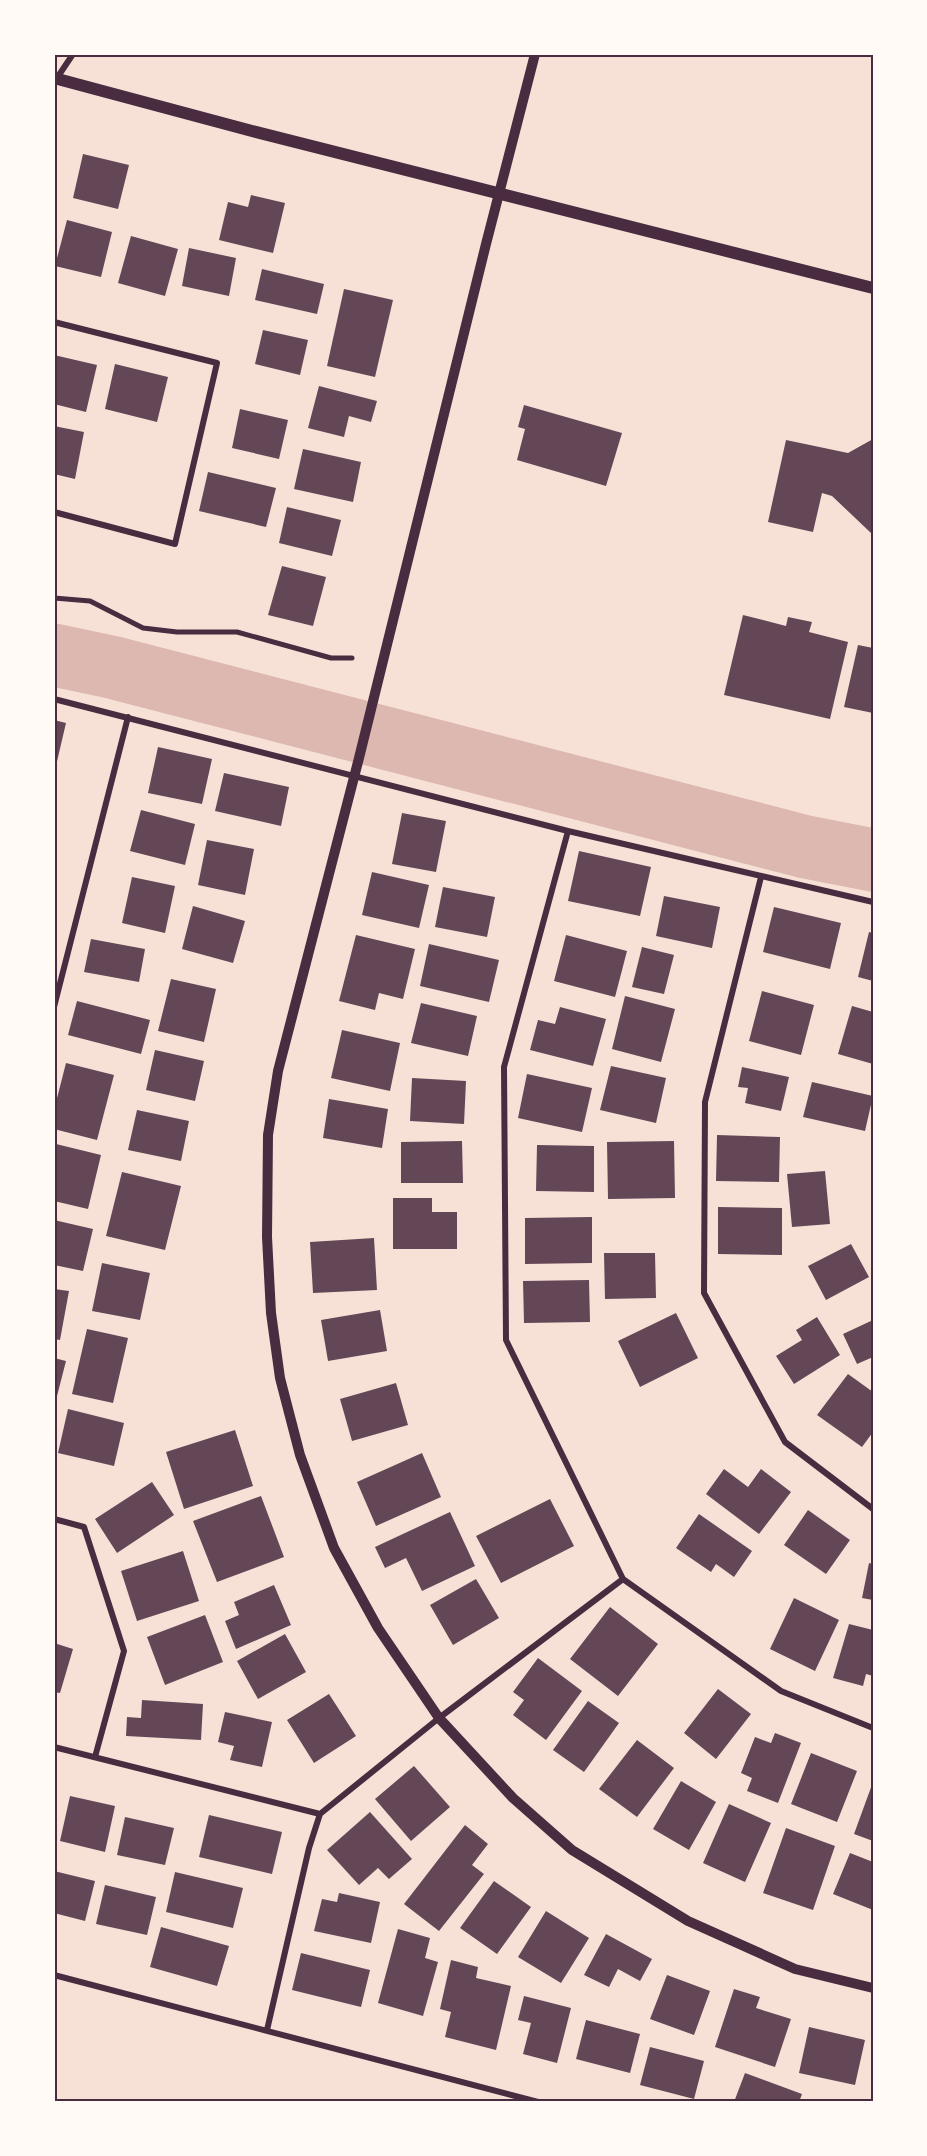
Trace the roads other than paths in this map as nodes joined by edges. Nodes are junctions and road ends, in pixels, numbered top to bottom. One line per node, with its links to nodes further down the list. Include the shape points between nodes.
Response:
1 (73, 54): 3 (street)
2 (535, 54): 4 (street)
3 (55, 81): 4 (main road)
4 (500, 192): 5 (main road); 12 (street)
5 (873, 288)
6 (54, 322): 7 (street, via 217,363 175,544)
7 (54, 512)
8 (54, 598): 9 (street, via 90,601 143,628 237,632 331,658)
9 (352, 658)
10 (54, 699): 11 (street)
11 (128, 717): 12 (street); 16 (street)
12 (354, 777): 13 (street); 20 (street, via 278,1071 268,1135 271,1313 280,1378 297,1444 334,1548 378,1628)
13 (568, 831): 14 (street); 19 (street, via 504,1067 506,1340)
14 (761, 877): 15 (street); 17 (street, via 705,1102 704,1293 784,1442)
15 (873, 902)
16 (54, 1007)
17 (873, 1509)
18 (54, 1519): 23 (street, via 84,1527 124,1651)
19 (623, 1579): 20 (street); 21 (street, via 781,1690)
20 (439, 1718): 24 (street); 26 (street, via 513,1798 572,1850 688,1921 795,1969)
21 (873, 1728)
22 (54, 1747): 23 (street)
23 (95, 1757): 24 (street)
24 (320, 1814): 27 (street)
25 (54, 1975): 27 (street)
26 (873, 1988)
27 (267, 2030): 28 (street)
28 (538, 2102)

